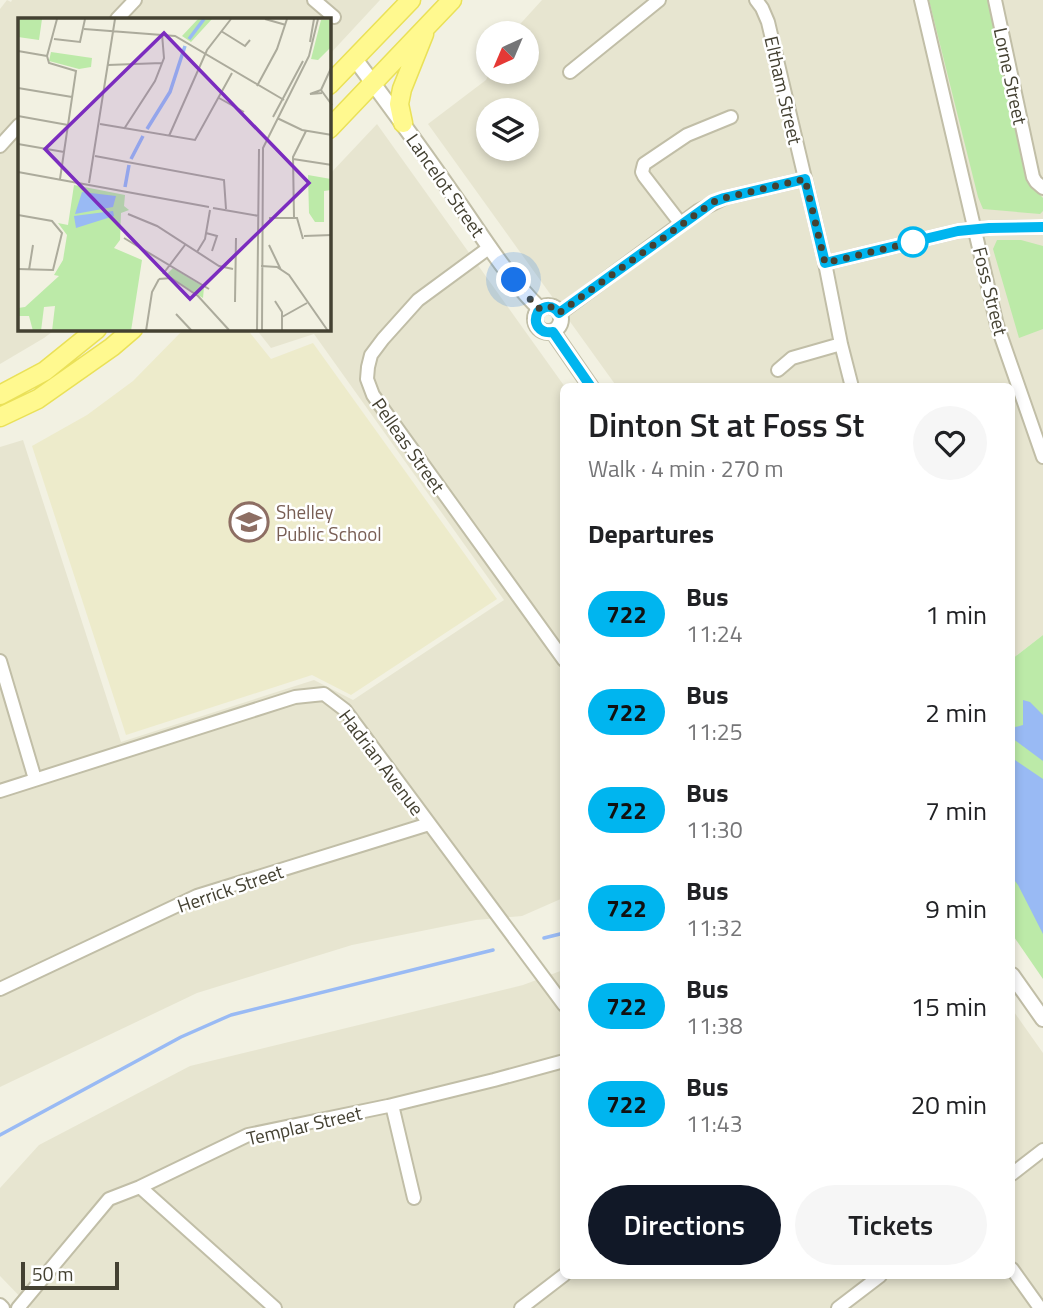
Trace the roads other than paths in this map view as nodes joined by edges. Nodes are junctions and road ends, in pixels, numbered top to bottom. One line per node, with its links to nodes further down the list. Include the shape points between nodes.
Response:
1 (135, 0): 10 (street)
2 (314, 0): 9 (street)
3 (411, 0): 12 (main road)
4 (452, 0): 11 (main road)
5 (659, 0): 13 (street)
6 (756, 0): 21 (street, Eltham Street, via 768,22)
7 (921, 0): 25 (street, Foss Street)
8 (995, 0): 22 (street, Lorne Street, via 1033,177)
9 (334, 17)
10 (118, 18)
11 (428, 24): 15 (main road); 17 (main road, via 402,89)
12 (355, 59): 14 (main road); 15 (street, Lancelot Street)
13 (570, 72)
14 (331, 83)
15 (373, 83): 17 (street, Lancelot Street); 19 (main road)
16 (731, 117): 23 (street, via 687,135 642,167 643,176)
17 (403, 123): 26 (street, Lancelot Street)
18 (18, 126): 20 (street)
19 (331, 127)
20 (0, 146)
21 (805, 179): 23 (street, via 724,198); 27 (street, Eltham Street)
22 (1043, 188)
23 (681, 224): 29 (street)
24 (1043, 227): 25 (street)
25 (976, 229): 27 (street); 39 (street, Foss Street, via 997,325)
26 (490, 247): 28 (street, Lancelot Street); 40 (street, Pelleas Street, via 418,300 371,355 367,379 373,395)
27 (825, 263): 33 (street, Eltham Street)
28 (540, 309): 29 (street, via 553,307); 32 (street, via 536,325)
29 (559, 313): 32 (street, via 561,321)
30 (95, 331): 37 (main road, via 45,371)
31 (130, 331): 38 (main road, via 38,399)
32 (553, 332): 35 (street)
33 (841, 344): 34 (street, via 792,358); 36 (street, Eltham Street)
34 (778, 370)
35 (588, 383)
36 (851, 383)
37 (0, 394)
38 (0, 417)
39 (1043, 457)
40 (560, 654)
41 (0, 662): 42 (street)
42 (35, 779): 43 (street, Hadrian Avenue); 44 (street, Hadrian Avenue, via 295,697 324,694 345,709)
43 (0, 791)
44 (429, 824): 46 (street, Herrick Street, via 197,895); 47 (street, Hadrian Avenue)
45 (1015, 979): 48 (street)
46 (0, 989)
47 (560, 1000)
48 (1043, 1018)
49 (560, 1062): 50 (street, Templar Street)
50 (392, 1105): 53 (street, Templar Street, via 248,1135); 54 (street)
51 (1043, 1150): 52 (street)
52 (1015, 1172)
53 (140, 1187): 58 (street, Templar Street, via 109,1199); 59 (street)
54 (414, 1198)
55 (1015, 1273): 62 (street)
56 (560, 1278): 60 (street)
57 (876, 1279): 61 (street)
58 (18, 1308)
59 (275, 1308)
60 (521, 1308)
61 (838, 1308)
62 (1040, 1308)

